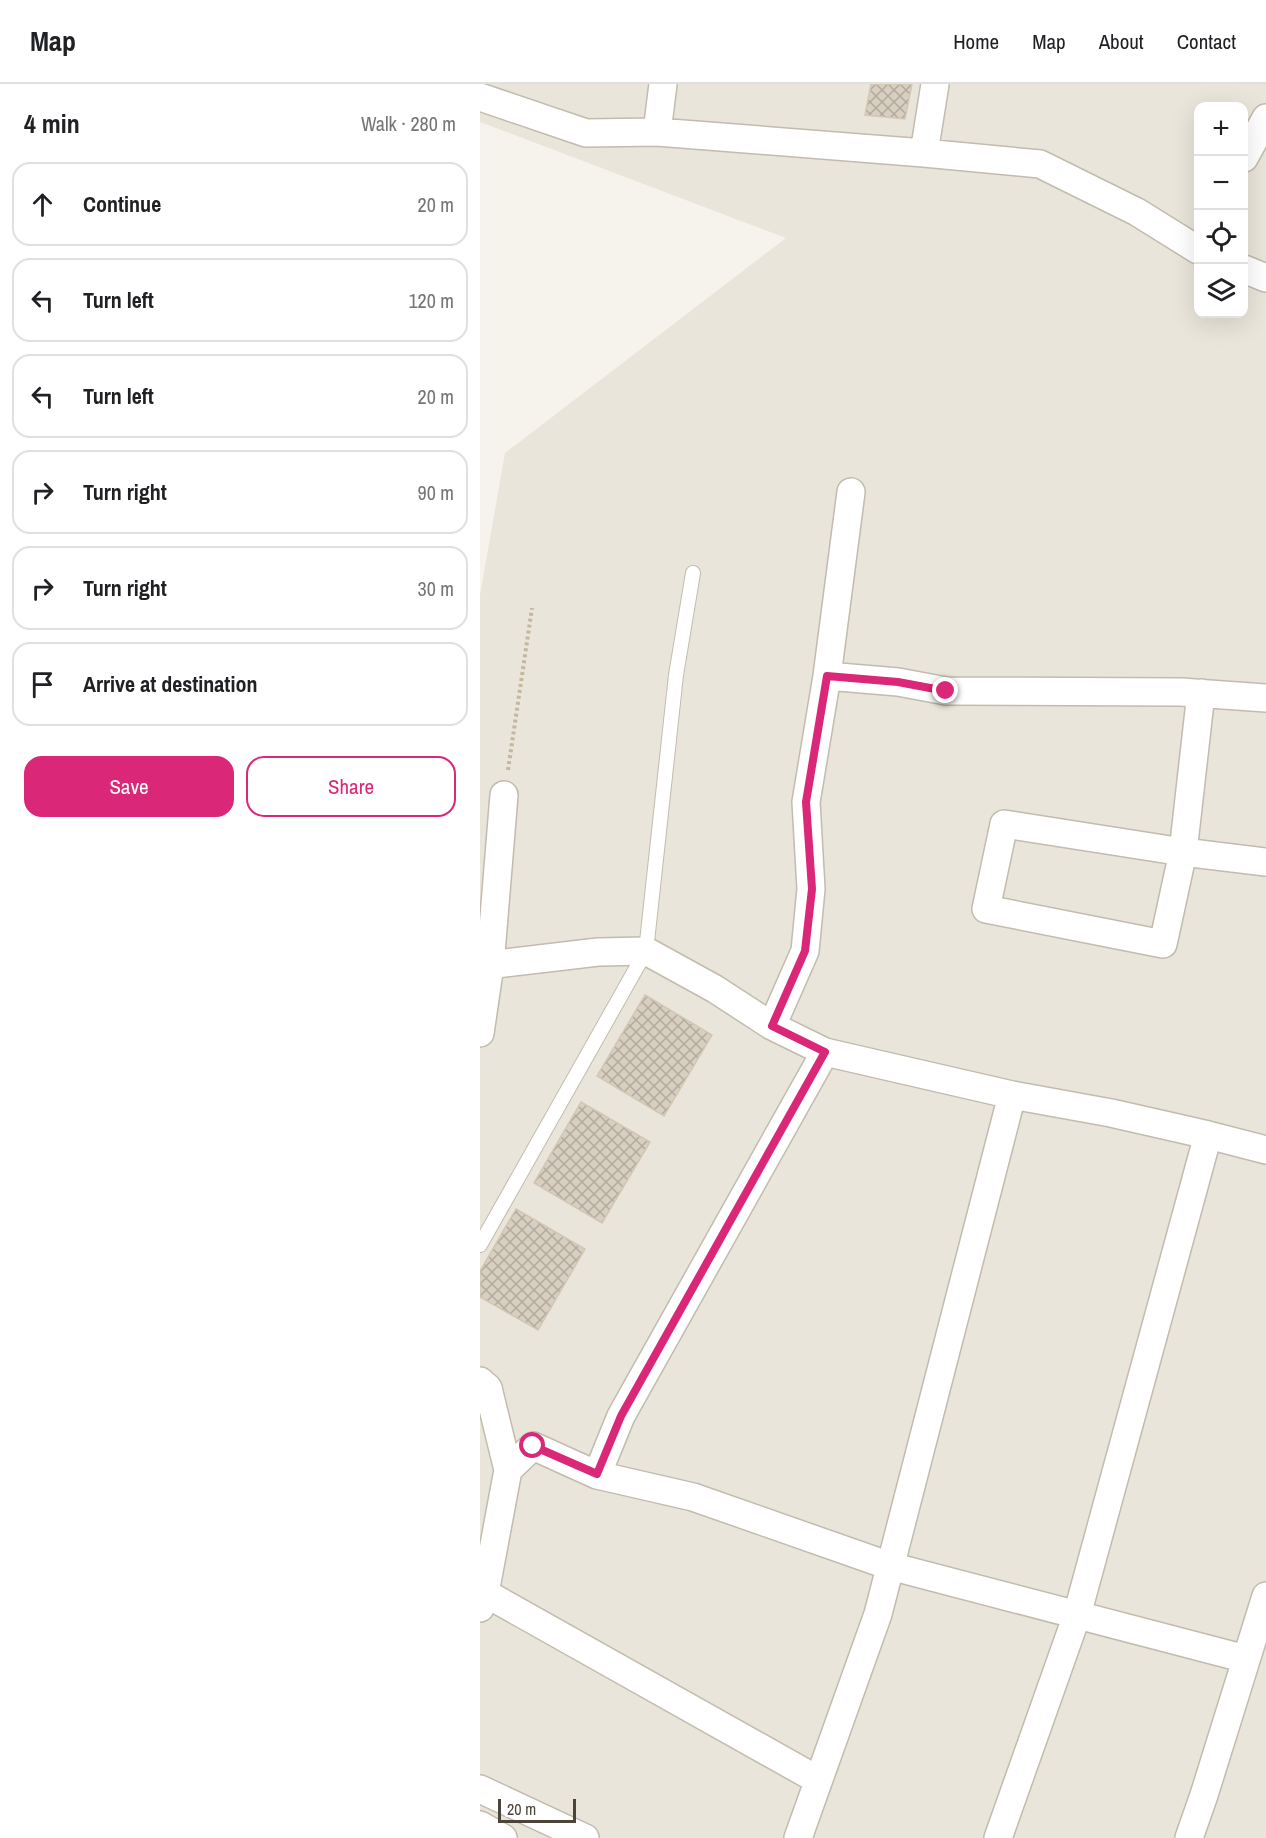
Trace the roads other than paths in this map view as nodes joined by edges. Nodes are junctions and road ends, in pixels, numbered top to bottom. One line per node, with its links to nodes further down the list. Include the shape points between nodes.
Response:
1 (663, 84): 5 (street)
2 (935, 84): 6 (street)
3 (480, 97): 5 (street, via 586,133)
4 (1266, 118): 7 (street)
5 (657, 132): 6 (street)
6 (924, 153): 8 (street, via 1040,164)
7 (1245, 156)
8 (1194, 244)
9 (1248, 271): 10 (street)
10 (1266, 278)
11 (852, 492): 13 (street)
12 (693, 573): 19 (lane, via 676,675)
13 (827, 676): 14 (street, via 946,691); 21 (street, via 806,802 812,889 805,951)
14 (1202, 693): 15 (street); 17 (street)
15 (1266, 698)
16 (504, 795): 20 (street)
17 (1183, 852): 17 (street, via 1004,824 986,909 1163,944); 18 (street)
18 (1266, 862)
19 (646, 951): 20 (street, via 598,952); 21 (street); 27 (lane)
20 (485, 965): 22 (street)
21 (772, 1026): 23 (street)
22 (480, 1033)
23 (825, 1052): 24 (street); 30 (street, via 621,1416)
24 (1012, 1095): 25 (street); 31 (street)
25 (1208, 1134): 26 (street); 34 (street)
26 (1266, 1150)
27 (480, 1245)
28 (480, 1381): 29 (street, via 488,1389)
29 (508, 1470): 30 (street, via 533,1446); 33 (street)
30 (597, 1474): 31 (street, via 693,1497)
31 (890, 1566): 34 (street); 36 (street, via 878,1614)
32 (1266, 1596): 35 (street)
33 (482, 1601): 36 (street)
34 (1077, 1615): 35 (street); 42 (street)
35 (1246, 1659): 43 (street)
36 (818, 1780): 41 (street)
37 (480, 1789): 40 (street)
38 (480, 1825): 39 (street)
39 (503, 1838)
40 (585, 1838)
41 (798, 1838)
42 (998, 1838)
43 (1189, 1838)

